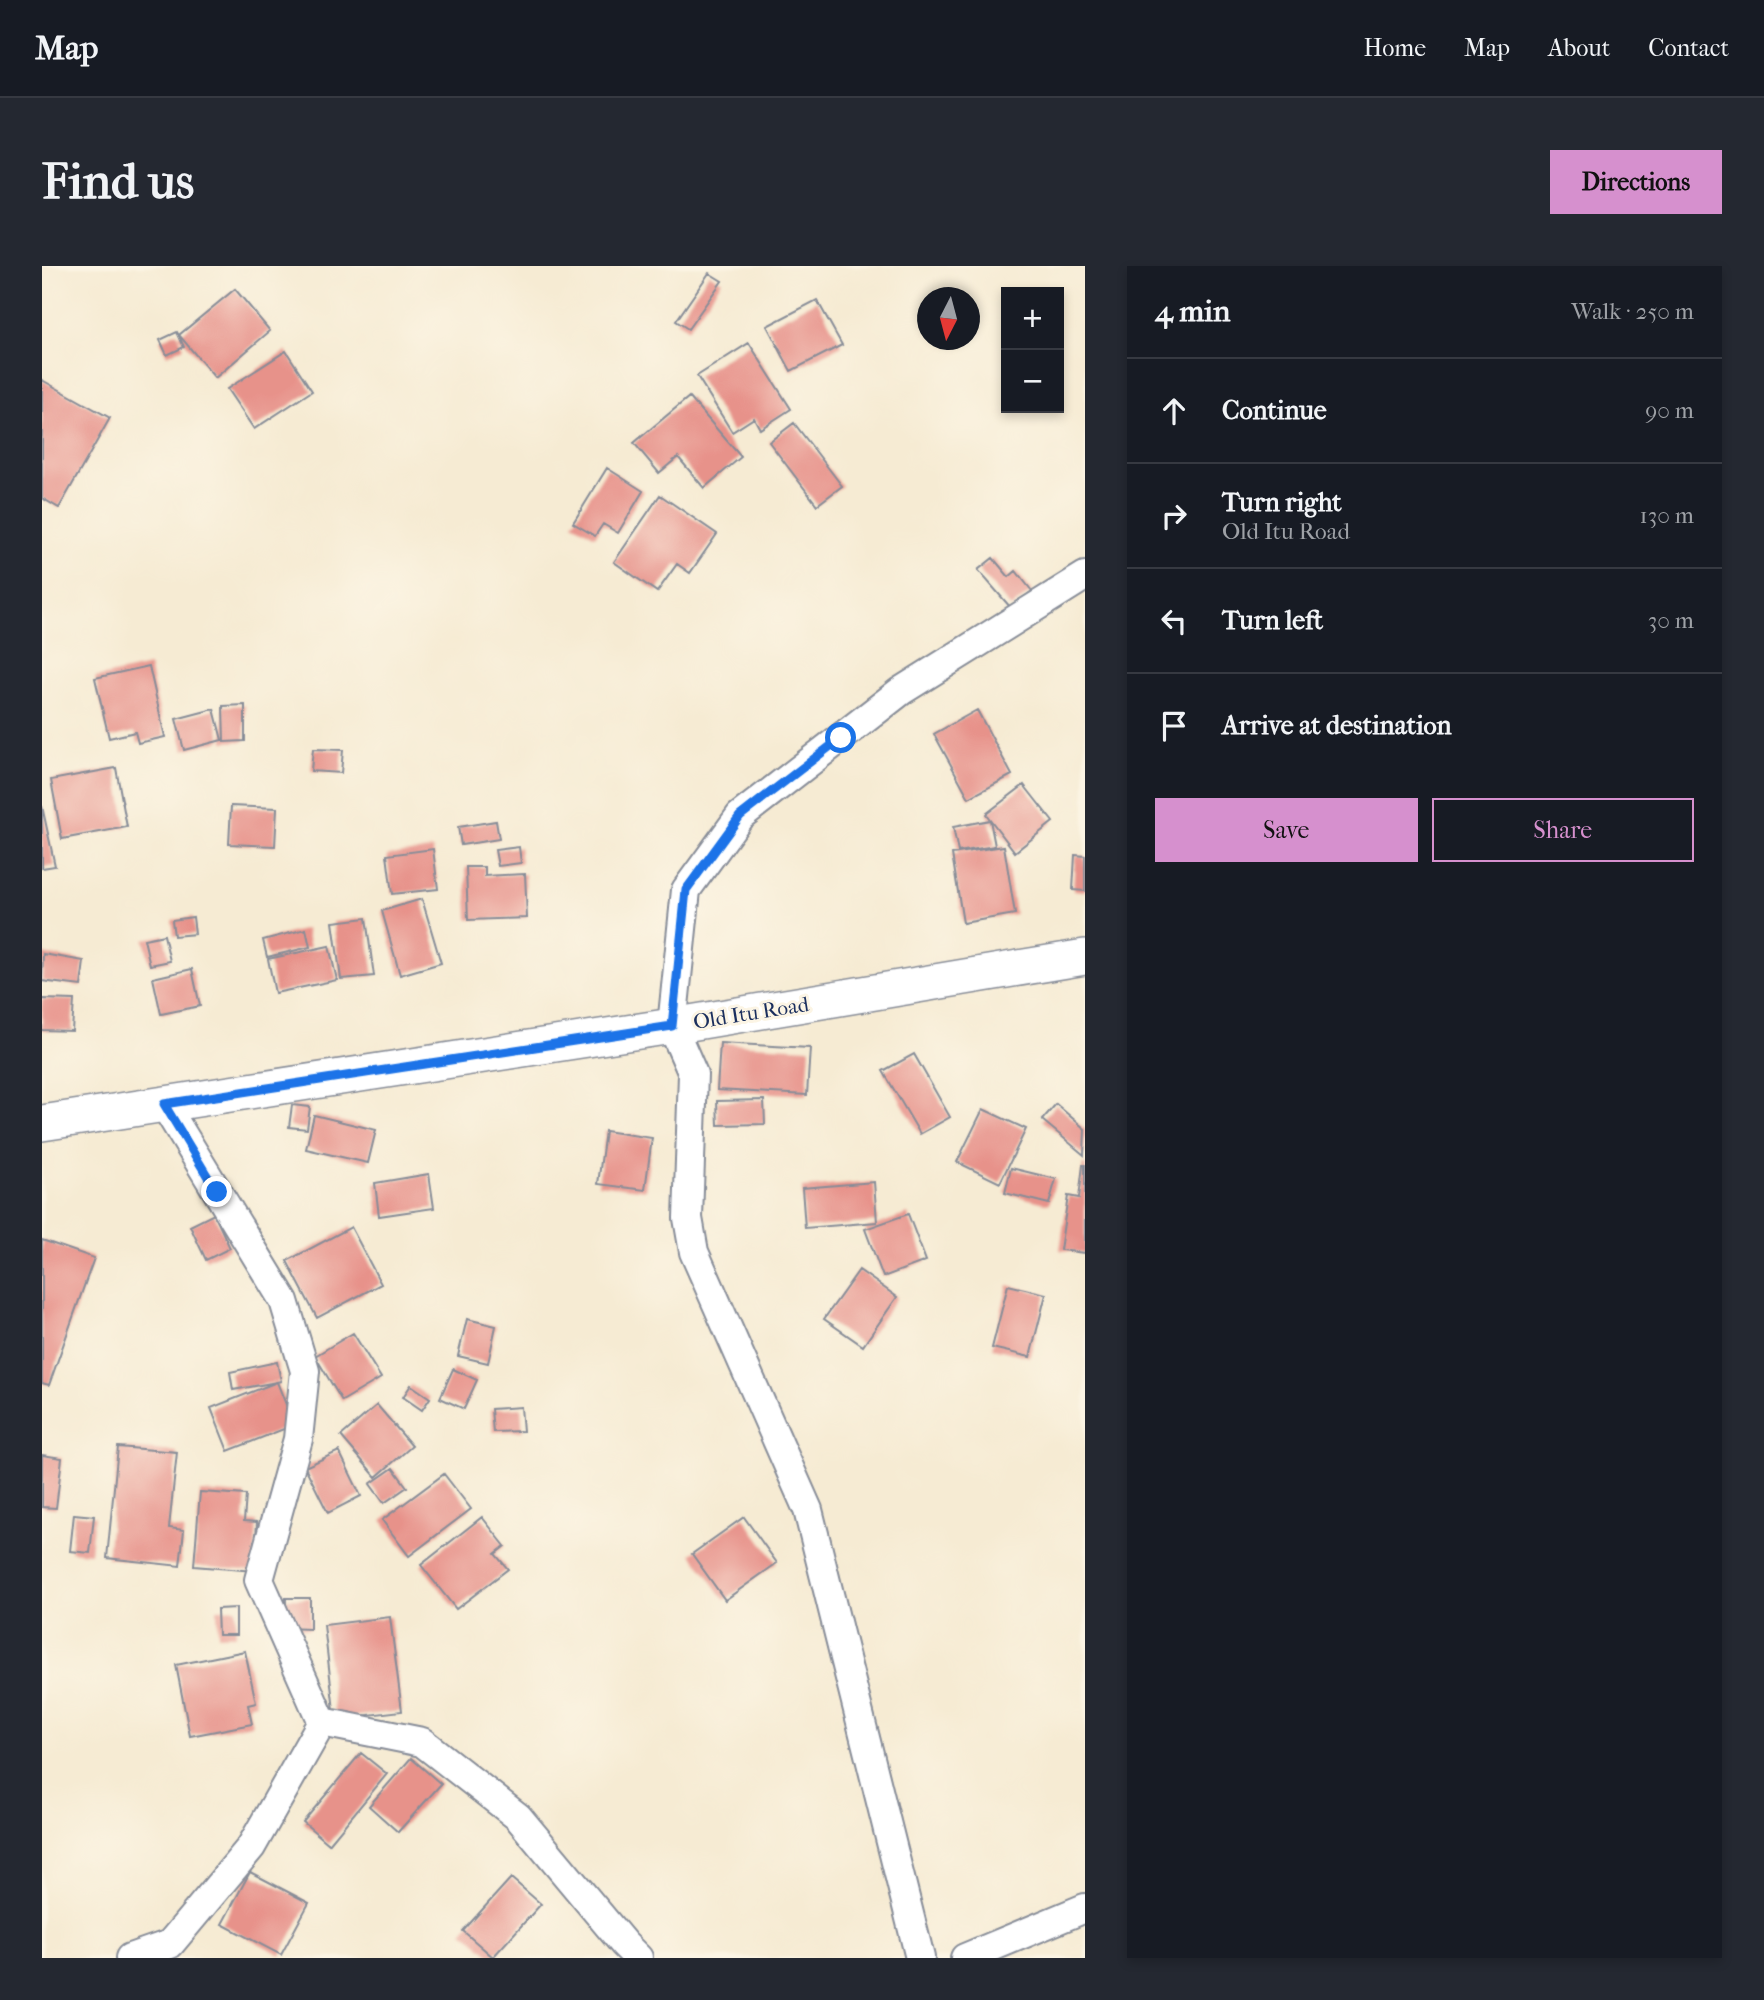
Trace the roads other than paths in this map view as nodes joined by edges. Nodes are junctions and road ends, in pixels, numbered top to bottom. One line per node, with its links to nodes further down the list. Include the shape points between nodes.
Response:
1 (1085, 576): 3 (street, via 901,691 740,816 686,890)
2 (1085, 957): 3 (street, Old Itu Road)
3 (672, 1026): 4 (street, Old Itu Road); 10 (street, via 693,1074 688,1218 694,1252 808,1510)
4 (164, 1104): 5 (street, Old Itu Road); 6 (street, via 284,1301 305,1371 298,1440 260,1580)
5 (42, 1122)
6 (322, 1722): 8 (street, via 251,1847 170,1944); 9 (street, via 422,1742 518,1817)
7 (1085, 1908): 11 (street)
8 (130, 1958)
9 (638, 1958)
10 (920, 1958)
11 (965, 1958)

